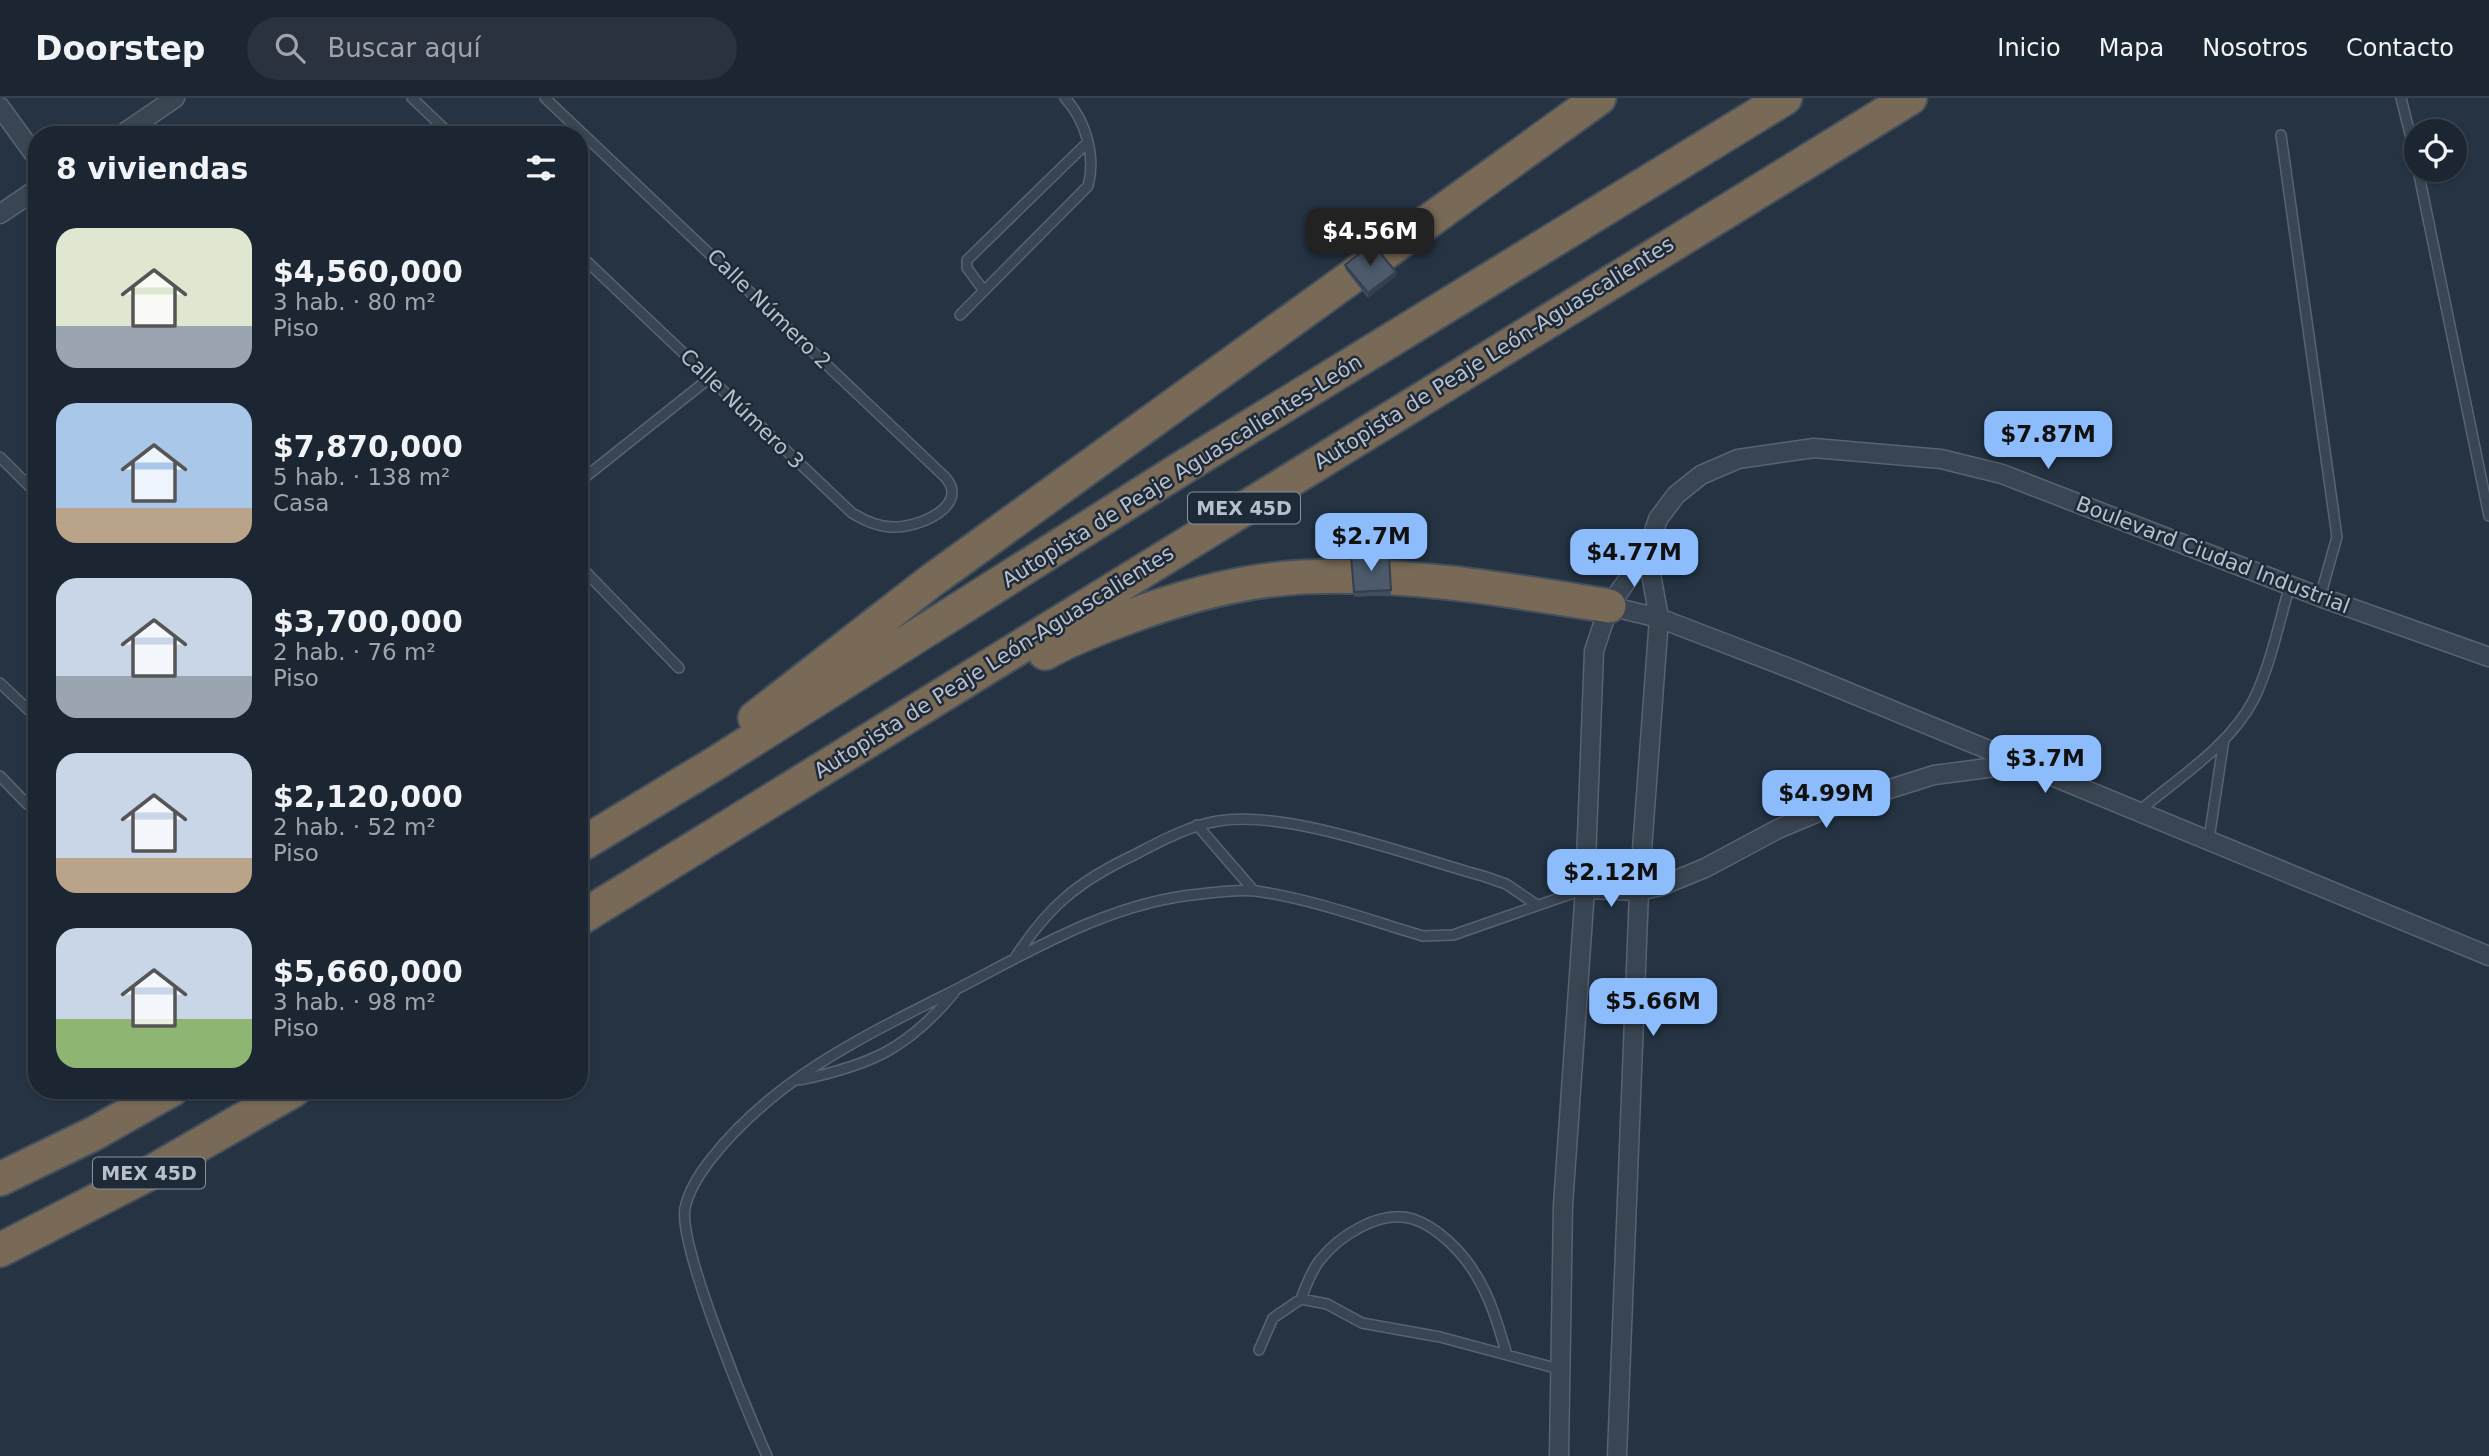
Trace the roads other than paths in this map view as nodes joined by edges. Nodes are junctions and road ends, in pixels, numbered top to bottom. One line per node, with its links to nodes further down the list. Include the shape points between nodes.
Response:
1 (175, 98): 11 (street)
2 (412, 98): 12 (lane)
3 (545, 98): 13 (lane, Calle Número 2)
4 (1065, 98): 16 (lane)
5 (1599, 98): 41 (highway, via 931,581 732,737)
6 (1785, 98): 41 (highway, Autopista de Peaje Aguascalientes-León / MEX 45D, via 1179,470)
7 (1910, 98): 53 (highway, Autopista de Peaje León-Aguascalientes / MEX 45D)
8 (2401, 98): 10 (lane)
9 (0, 107): 17 (street)
10 (2406, 119)
11 (134, 126)
12 (442, 126)
13 (575, 126)
14 (2281, 135): 33 (lane, via 2337,537)
15 (588, 139): 29 (lane, Calle Número 2, via 952,485 949,503)
16 (1088, 142): 22 (lane, via 1094,166 1088,186); 22 (lane, via 967,260 967,268)
17 (28, 146)
18 (2420, 182): 28 (lane)
19 (28, 195): 20 (street)
20 (0, 214)
21 (588, 262): 24 (lane, Calle Número 3)
22 (984, 291): 23 (lane)
23 (960, 315)
24 (710, 377): 26 (lane); 29 (lane, Calle Número 3, via 852,513 881,526)
25 (0, 457): 27 (lane)
26 (588, 475)
27 (28, 485)
28 (2489, 516)
29 (921, 523)
30 (1647, 552): 32 (street, Boulevard Ciudad Industrial, via 1658,519 1676,495 1701,475 1738,459 1814,448 1941,459 2002,474); 34 (street, Boulevard Ciudad Industrial); 35 (street, Boulevard Ciudad Industrial)
31 (588, 574): 37 (lane)
32 (2290, 585): 33 (street, Boulevard Ciudad Industrial); 40 (lane, via 2253,700)
33 (2320, 597): 36 (street, Boulevard Ciudad Industrial)
34 (1609, 606): 35 (street); 49 (street, Boulevard Ciudad Industrial, via 1594,651); 54 (highway, via 1456,582 1302,577 1261,582 1142,611 1066,641)
35 (1659, 618): 42 (street, via 1797,670); 51 (street, Boulevard Ciudad Industrial)
36 (2489, 657)
37 (680, 668)
38 (0, 683): 39 (lane)
39 (28, 709)
40 (2224, 739): 45 (lane); 47 (lane)
41 (716, 763): 48 (highway, Autopista de Peaje Aguascalientes-León / MEX 45D)
42 (2018, 764): 45 (street); 51 (street, via 1934,775 1823,810 1681,879)
43 (0, 776): 44 (lane)
44 (27, 804)
45 (2138, 811): 47 (street)
46 (1197, 825): 50 (lane); 52 (lane, via 1250,818 1317,829 1483,876 1515,889); 56 (lane, via 1112,865 1067,894 1036,925)
47 (2210, 839): 55 (street)
48 (588, 841)
49 (1585, 889): 51 (street); 52 (lane); 66 (street, Boulevard Ciudad Industrial, via 1563,1205)
50 (1254, 891): 52 (lane, via 1423,936 1453,934); 56 (lane, via 1168,898 1102,917)
51 (1639, 891): 69 (street, Boulevard Ciudad Industrial)
52 (1537, 905)
53 (588, 913)
54 (588, 937)
55 (2489, 956)
56 (1014, 960): 57 (lane)
57 (959, 988): 58 (lane, via 846,1046); 58 (lane, via 926,1026 882,1056 839,1072)
58 (795, 1081): 67 (lane, via 731,1133 691,1188 685,1209 690,1245)
59 (155, 1099): 61 (highway, MEX 45D)
60 (278, 1099): 62 (highway, MEX 45D, via 150,1173)
61 (0, 1179)
62 (0, 1250)
63 (1301, 1299): 64 (lane, via 1273,1318); 65 (lane, via 1327,1304 1362,1323); 65 (lane, via 1318,1262 1344,1235 1378,1220 1412,1219 1450,1242 1476,1275)
64 (1259, 1350)
65 (1507, 1355): 66 (lane)
66 (1559, 1369): 68 (street, Boulevard Ciudad Industrial)
67 (767, 1456)
68 (1559, 1456)
69 (1618, 1456)

